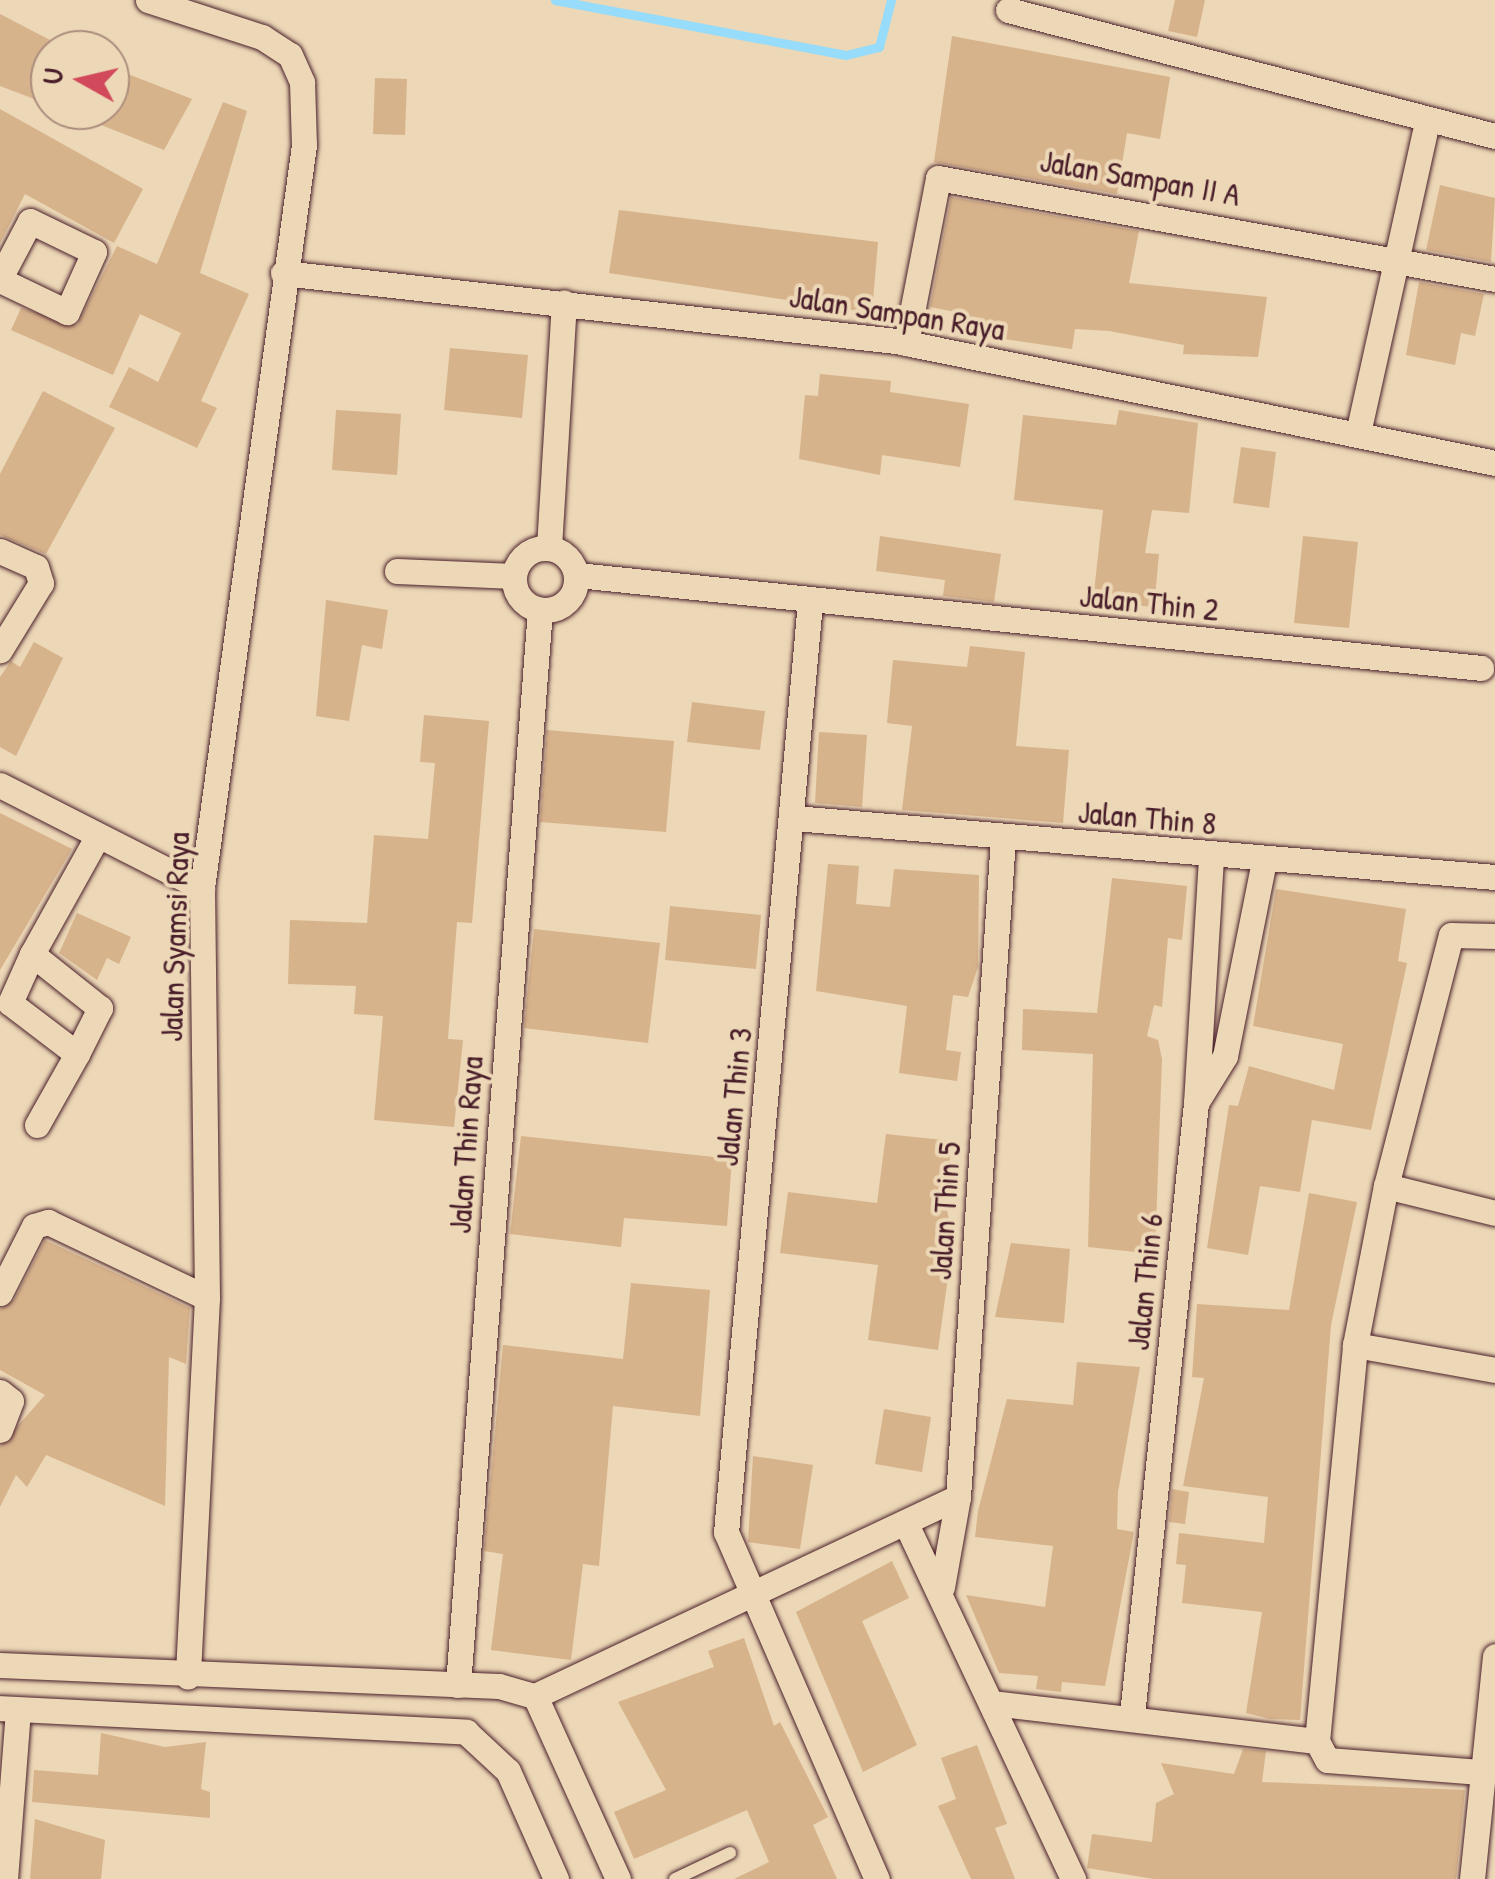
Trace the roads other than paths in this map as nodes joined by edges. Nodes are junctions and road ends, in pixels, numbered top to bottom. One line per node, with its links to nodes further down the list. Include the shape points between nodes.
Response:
1 (148, 0): 6 (street, Jalan Syamsi Raya, via 290,55 302,82 304,146)
2 (1008, 10): 3 (street)
3 (1427, 122): 4 (street); 5 (street)
4 (1495, 136)
5 (1400, 258): 7 (street, Jalan Sampan II A); 9 (street, Jalan Sampan II A, via 938,178); 10 (street)
6 (283, 274): 8 (street, Jalan Sampan Raya); 28 (street, Jalan Syamsi Raya)
7 (1495, 279)
8 (564, 302): 9 (street, Jalan Sampan Raya); 12 (street)
9 (906, 343): 10 (street, Jalan Sampan Raya)
10 (1358, 433): 11 (street, Jalan Sampan Raya)
11 (1495, 463)
12 (549, 548): 15 (street); 16 (street, via 526,554)
13 (0, 551): 19 (street, via 36,567 41,583)
14 (397, 571): 16 (street)
15 (577, 575): 17 (street, Jalan Thin 2); 18 (street, via 559,608)
16 (514, 576): 18 (street, via 520,598)
17 (810, 602): 20 (street, Jalan Thin 2); 22 (street, Jalan Thin 3)
18 (540, 610): 49 (street, Jalan Thin Raya)
19 (0, 650)
20 (1482, 668)
21 (0, 785): 23 (street)
22 (794, 818): 24 (street, Jalan Thin 8); 45 (street, Jalan Thin 3, via 726,1526)
23 (97, 837): 28 (street); 30 (street)
24 (1003, 838): 25 (street, Jalan Thin 8); 42 (street, Jalan Thin 5)
25 (1210, 856): 26 (street, Jalan Thin 8); 32 (street, Jalan Thin 6)
26 (1264, 861): 27 (street, Jalan Thin 8); 32 (street, via 1225,1056)
27 (1495, 877)
28 (202, 888): 37 (street, Jalan Syamsi Raya)
29 (1495, 936): 34 (street, via 1451,935)
30 (32, 954): 31 (street, via 100,1008); 31 (street, via 11,1010)
31 (77, 1054): 33 (street)
32 (1196, 1102): 53 (street, Jalan Thin 6)
33 (37, 1125)
34 (1386, 1186): 35 (street); 38 (street)
35 (1495, 1213)
36 (0, 1293): 37 (street, via 34,1226 48,1222)
37 (206, 1298): 48 (street, Jalan Syamsi Raya)
38 (1355, 1345): 39 (street); 54 (street)
39 (1495, 1370)
40 (0, 1392): 41 (street, via 11,1401)
41 (0, 1430)
42 (958, 1497): 43 (street); 44 (street, Jalan Thin 5)
43 (908, 1528): 44 (street); 45 (street)
44 (942, 1587): 51 (street)
45 (750, 1594): 50 (street); 61 (street, Jalan Thin 3)
46 (1495, 1656): 55 (street)
47 (0, 1665): 48 (street)
48 (188, 1677): 49 (street)
49 (458, 1685): 50 (street)
50 (535, 1696): 59 (street)
51 (993, 1702): 53 (street); 62 (street)
52 (9, 1709): 57 (street); 58 (street, via 482,1738 508,1771)
53 (1132, 1715): 54 (street)
54 (1317, 1741): 55 (street, via 1328,1760)
55 (1480, 1772): 63 (street)
56 (730, 1854): 60 (lane)
57 (5, 1879)
58 (556, 1879)
59 (618, 1879)
60 (675, 1879)
61 (877, 1879)
62 (1073, 1879)
63 (1472, 1879)

